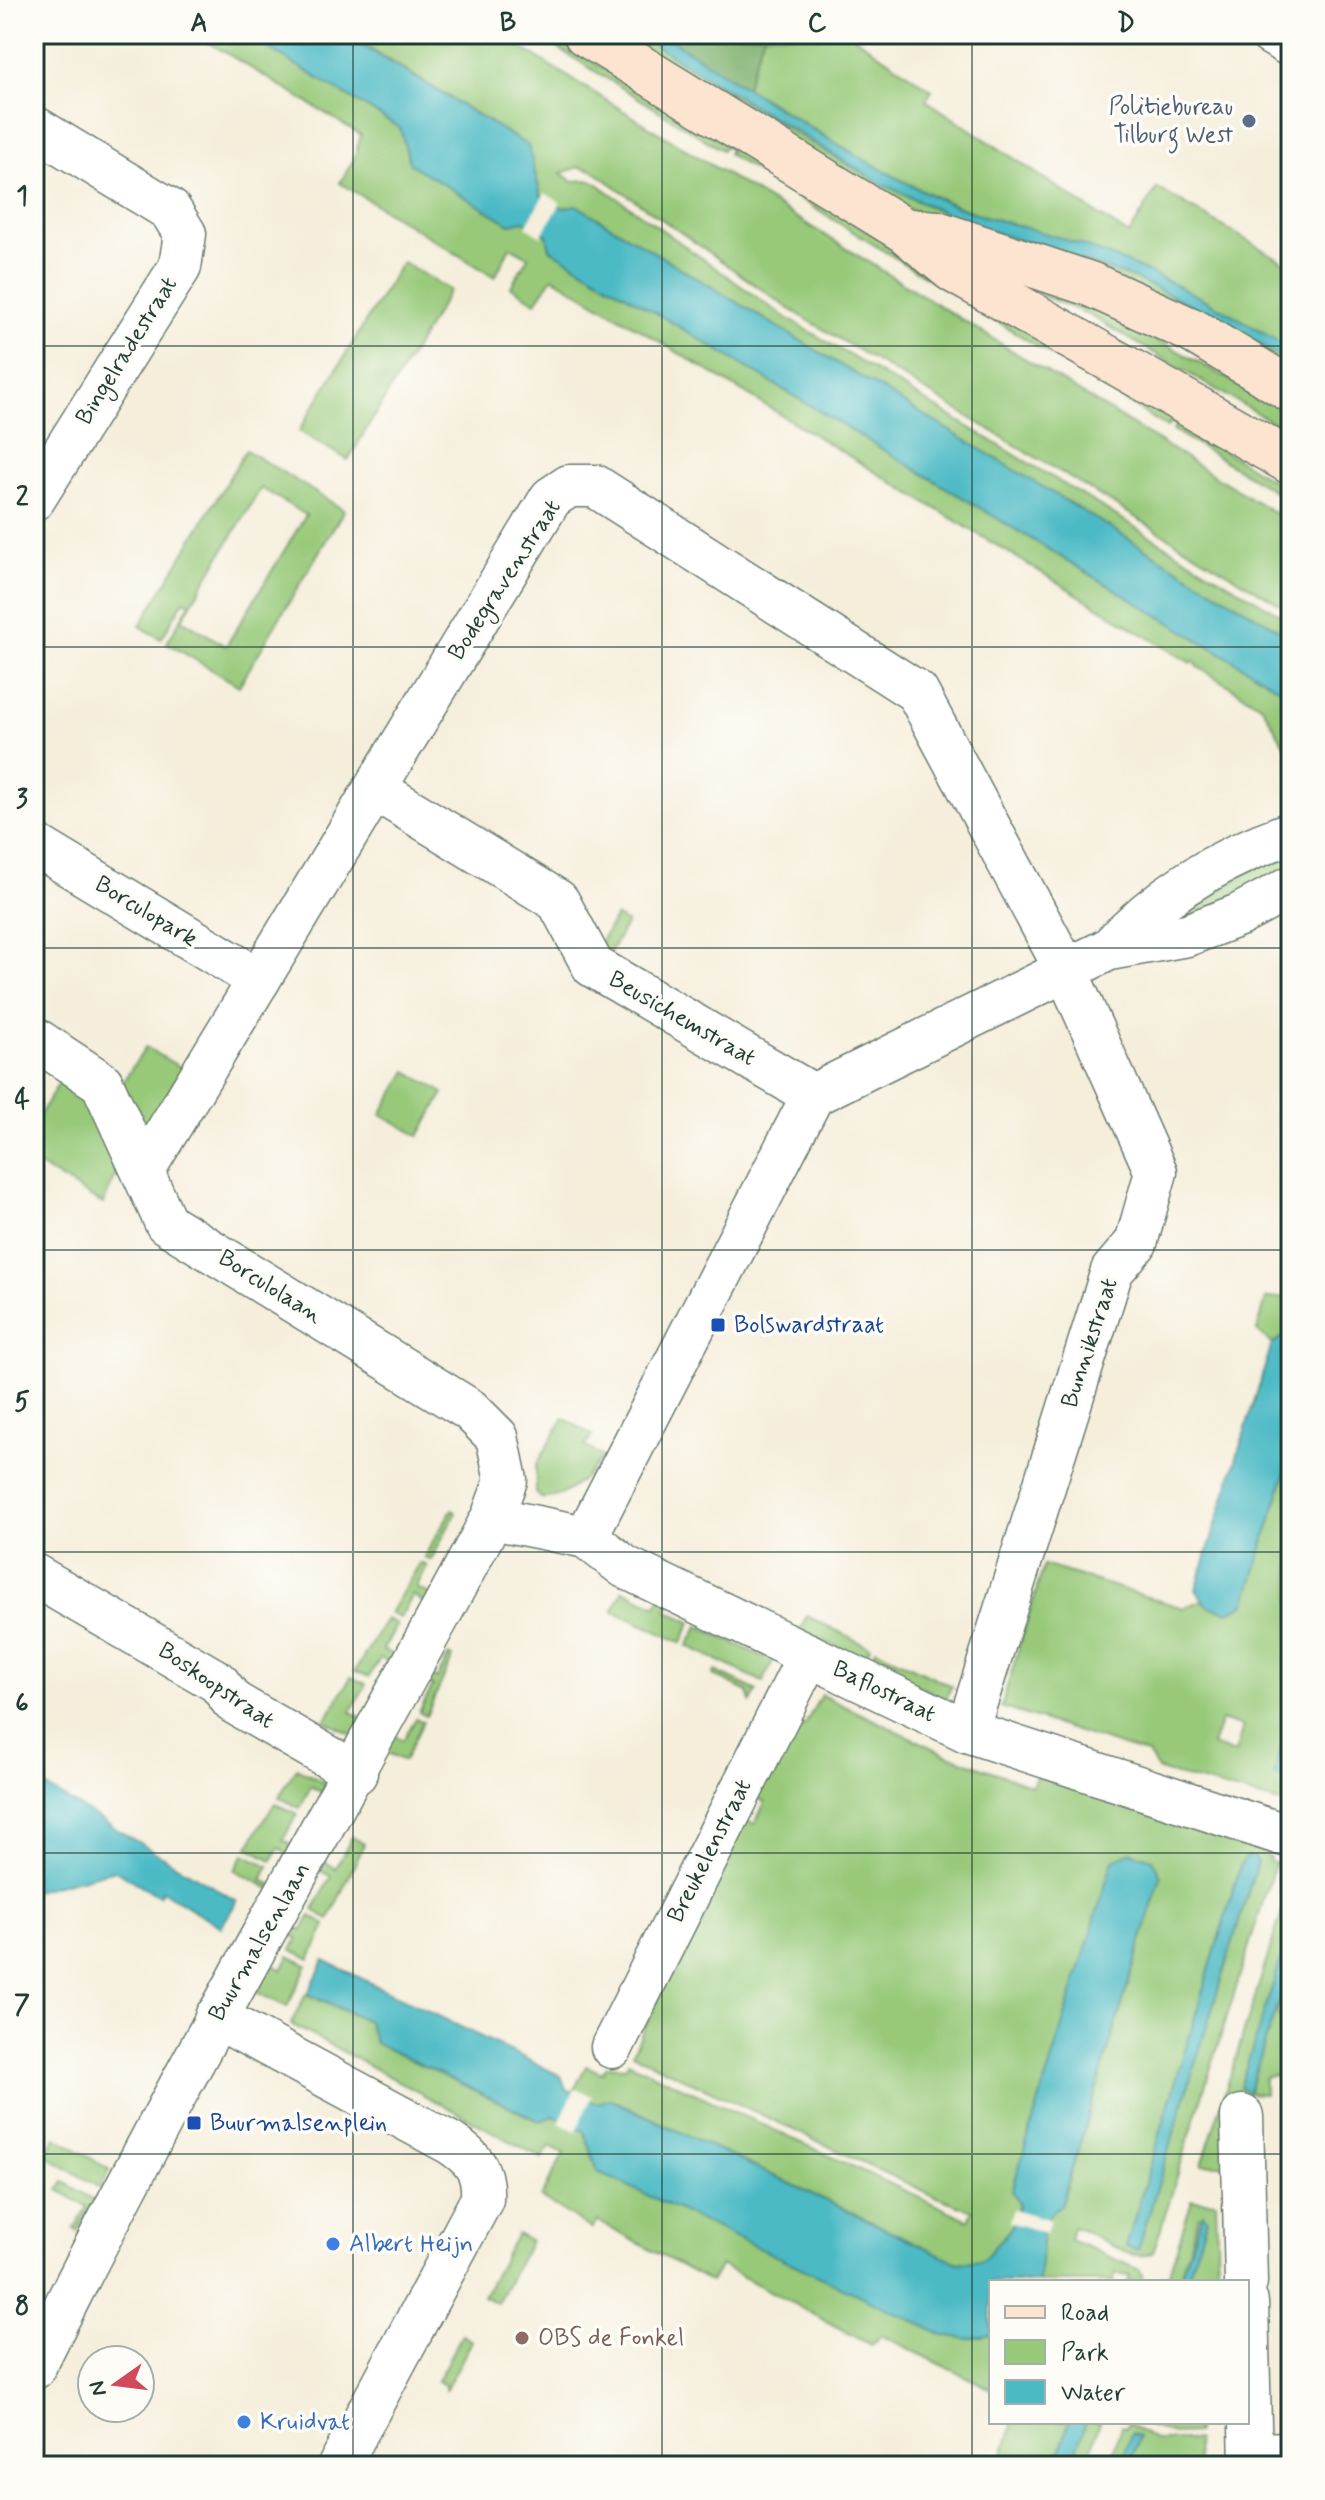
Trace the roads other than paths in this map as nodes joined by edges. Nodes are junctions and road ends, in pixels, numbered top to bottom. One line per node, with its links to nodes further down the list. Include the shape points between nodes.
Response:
1 (586, 34): 5 (main road)
2 (1271, 34): 3 (street)
3 (1291, 46)
4 (34, 127): 8 (street, Bingelradestraat, via 170,210 185,234 180,267)
5 (904, 230): 6 (main road, via 937,233 1090,284 1193,331); 7 (main road, via 953,270)
6 (1291, 390)
7 (1291, 462)
8 (34, 499)
9 (375, 789): 14 (street, Bodegravenstraat, via 551,498 569,486 595,486 917,692); 15 (street, Bodegravenstraat); 17 (street, Beusichemstraat, via 558,901 593,966)
10 (1291, 833): 13 (street, via 1228,860 1169,895 1136,919)
11 (34, 844): 15 (street, Borculopark)
12 (1291, 887): 13 (street, via 1187,935)
13 (1109, 949): 14 (street)
14 (1066, 970): 17 (street); 23 (street, Bunnikstraat, via 1156,1172 1136,1243 1112,1271)
15 (259, 980): 18 (street, Bodegravenstraat)
16 (38, 1051): 18 (street, Borculolaan, via 102,1083)
17 (813, 1095): 20 (street)
18 (143, 1171): 19 (street, Borculolaan, via 166,1223 470,1410 497,1437 506,1480)
19 (492, 1518): 20 (street, Baflostraat); 24 (street, Buurmalsenlaan)
20 (586, 1537): 22 (street, Baflostraat, via 625,1567)
21 (34, 1575): 24 (street, Boskoopstraat, via 218,1682 233,1702)
22 (809, 1655): 23 (street, Baflostraat); 27 (street, Breukelenstraat)
23 (967, 1731): 25 (street, Baflostraat)
24 (356, 1773): 26 (street, Buurmalsenlaan)
25 (1291, 1837)
26 (216, 2017): 31 (street, Buurmalsenlaan); 33 (street, via 450,2143 473,2158 483,2181 482,2199)
27 (612, 2047)
28 (1242, 2116): 29 (street)
29 (1246, 2280)
30 (1249, 2320): 32 (street)
31 (34, 2368)
32 (1264, 2458)
33 (339, 2466)

